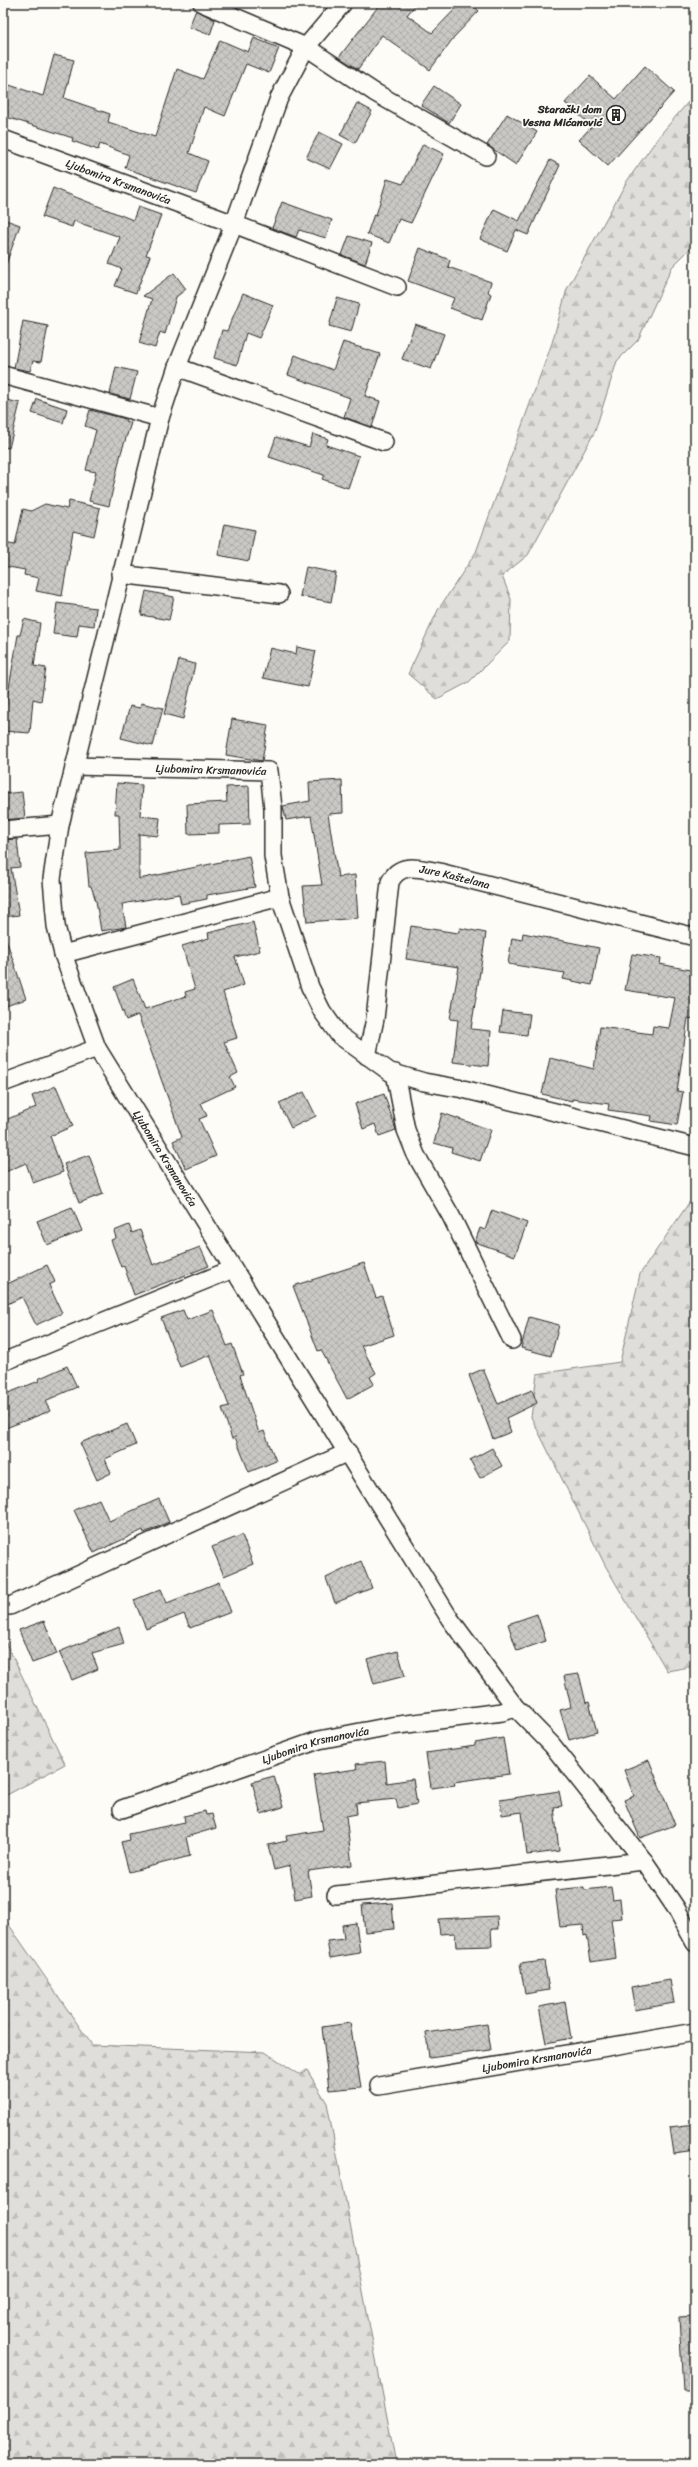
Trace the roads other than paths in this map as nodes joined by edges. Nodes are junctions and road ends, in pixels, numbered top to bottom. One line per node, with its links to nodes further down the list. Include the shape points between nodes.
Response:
1 (202, 3): 3 (street)
2 (343, 3): 3 (street, Ljubomira Krsmanovića)
3 (306, 47): 5 (street, via 374,92); 6 (street, Ljubomira Krsmanovića, via 269,122)
4 (3, 139): 6 (street, Ljubomira Krsmanovića)
5 (486, 156)
6 (234, 224): 7 (street, Ljubomira Krsmanovića); 8 (street, Ljubomira Krsmanovića)
7 (396, 287)
8 (177, 368): 10 (street, Ljubomira Krsmanovića); 11 (street)
9 (3, 375): 10 (street)
10 (160, 418): 12 (street, Ljubomira Krsmanovića)
11 (384, 442)
12 (120, 574): 13 (street); 14 (street, Ljubomira Krsmanovića)
13 (279, 594)
14 (74, 766): 15 (street, Ljubomira Krsmanovića); 17 (street, Ljubomira Krsmanovića, via 269,771 273,808 273,856)
15 (60, 825): 16 (street); 19 (street, Ljubomira Krsmanovića, via 53,861 52,899)
16 (3, 830)
17 (280, 897): 19 (street); 21 (street, Ljubomira Krsmanovića, via 310,987 322,1011 339,1036)
18 (695, 937): 21 (street, Jure Kaštelana, via 439,872 412,867 403,869 394,874 390,882 375,1019)
19 (63, 954): 20 (street, Ljubomira Krsmanovića)
20 (97, 1048): 23 (street); 25 (street, Ljubomira Krsmanovića)
21 (367, 1056): 22 (street, Ljubomira Krsmanovića)
22 (395, 1073): 24 (street, Ljubomira Krsmanovića); 26 (street, via 406,1130 416,1155 450,1216)
23 (3, 1083)
24 (695, 1148)
25 (233, 1269): 27 (street); 28 (street, Ljubomira Krsmanovića)
26 (512, 1340)
27 (3, 1362)
28 (348, 1452): 29 (street); 30 (street, Ljubomira Krsmanovića, via 450,1619)
29 (10, 1606)
30 (516, 1708): 31 (street, Ljubomira Krsmanovića, via 377,1728 319,1740); 32 (street, Ljubomira Krsmanovića, via 552,1745)
31 (122, 1809)
32 (644, 1861): 33 (street); 34 (street, Ljubomira Krsmanovića, via 676,1908)
33 (336, 1895)
34 (695, 1943)
35 (695, 2032): 36 (street, Ljubomira Krsmanovića)
36 (379, 2086)

